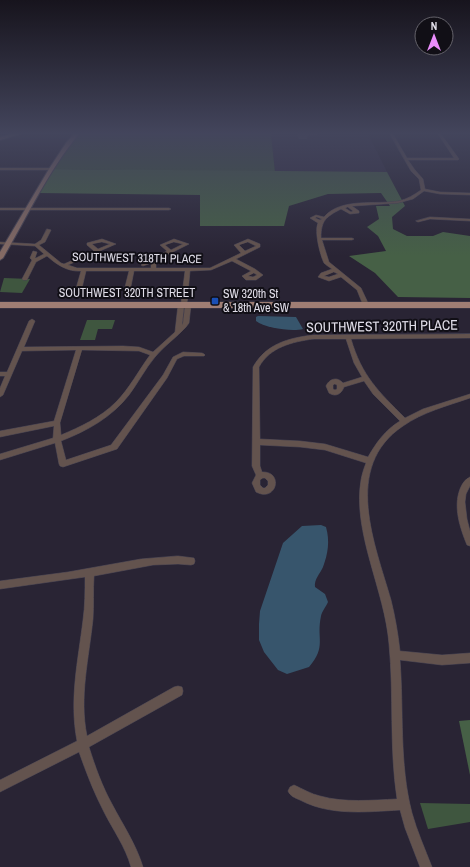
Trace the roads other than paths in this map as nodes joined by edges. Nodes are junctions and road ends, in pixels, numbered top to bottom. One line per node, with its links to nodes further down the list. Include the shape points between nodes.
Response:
1 (49, 174): 8 (main road)
2 (417, 174): 3 (street, via 422,182)
3 (423, 190): 4 (street); 5 (street, via 412,198 400,201)
4 (470, 194)
5 (350, 206): 6 (street); 6 (street, via 357,212 350,213)
6 (342, 208): 13 (street, via 322,220 318,230)
7 (0, 209): 8 (street)
8 (30, 209): 9 (street); 16 (main road)
9 (169, 209)
10 (470, 220): 11 (street, via 430,218)
11 (418, 221)
12 (49, 230): 17 (street, via 43,241)
13 (319, 239): 14 (street); 35 (street, via 324,257)
14 (352, 239)
15 (0, 243): 16 (street)
16 (9, 243): 17 (street); 25 (main road)
17 (36, 245): 24 (street, SOUTHWEST 318TH PLACE)
18 (111, 245): 19 (street); 19 (street, via 114,244 105,240 89,244); 21 (street)
19 (97, 251): 30 (street)
20 (35, 252): 28 (street, via 32,258)
21 (110, 252)
22 (170, 252): 22 (street, via 184,248 187,244 177,240 163,244); 26 (street)
23 (244, 252): 27 (street, SOUTHWEST 318TH PLACE)
24 (46, 255): 28 (street); 30 (street, SOUTHWEST 318TH PLACE)
25 (0, 258)
26 (157, 258): 29 (street); 34 (street)
27 (232, 259): 31 (street, SOUTHWEST 318TH PLACE, via 212,269); 36 (street)
28 (35, 260): 38 (street)
29 (143, 265)
30 (62, 266): 32 (street, SOUTHWEST 318TH PLACE)
31 (188, 269): 34 (street, SOUTHWEST 318TH PLACE); 42 (street)
32 (84, 270): 33 (street, SOUTHWEST 318TH PLACE); 40 (street)
33 (132, 270): 34 (street, SOUTHWEST 318TH PLACE); 39 (street)
34 (152, 270)
35 (334, 270): 37 (street); 37 (street, via 321,277 329,279)
36 (254, 271)
37 (341, 275): 43 (street, via 352,281 359,289)
38 (25, 279)
39 (127, 291)
40 (78, 292)
41 (0, 305): 42 (main road, SOUTHWEST 320TH STREET)
42 (184, 305): 43 (main road, SOUTHWEST 320TH STREET); 50 (street, via 186,323)
43 (366, 305): 44 (main road, SOUTHWEST 320TH STREET)
44 (470, 305)
45 (32, 321): 49 (street)
46 (470, 336): 47 (street, SOUTHWEST 320TH PLACE)
47 (348, 337): 54 (street); 62 (street, SOUTHWEST 320TH PLACE, via 313,337 289,342 262,356 256,367)
48 (80, 348): 49 (street); 50 (street, via 138,349); 59 (street)
49 (20, 349): 53 (street)
50 (154, 354): 61 (street, via 140,376 106,416 89,426)
51 (202, 355): 61 (street, via 183,354 175,358 114,447 63,464)
52 (0, 374): 53 (street)
53 (9, 374): 56 (street)
54 (364, 379): 55 (street); 58 (street)
55 (342, 386)
56 (0, 395)
57 (470, 396): 58 (street, via 430,408)
58 (403, 420): 64 (street, via 391,429 378,445)
59 (57, 423): 60 (street); 61 (street)
60 (0, 434)
61 (57, 438): 63 (street)
62 (256, 442): 64 (street, via 325,447); 65 (street, via 256,466)
63 (0, 457)
64 (370, 461): 71 (street, via 364,484 364,511 391,620)
65 (260, 476)
66 (470, 480): 67 (street, via 463,491 461,510)
67 (470, 542)
68 (191, 561): 69 (street, via 169,559)
69 (90, 572): 70 (street); 74 (street, via 88,617 79,688)
70 (0, 585)
71 (395, 655): 72 (street, via 442,660); 77 (street, via 397,751)
72 (470, 658)
73 (178, 691): 74 (street)
74 (83, 744): 75 (street); 78 (street, via 95,780)
75 (0, 786)
76 (294, 791): 77 (street, via 308,800 321,804)
77 (404, 804): 79 (street)
78 (137, 867)
79 (426, 867)

